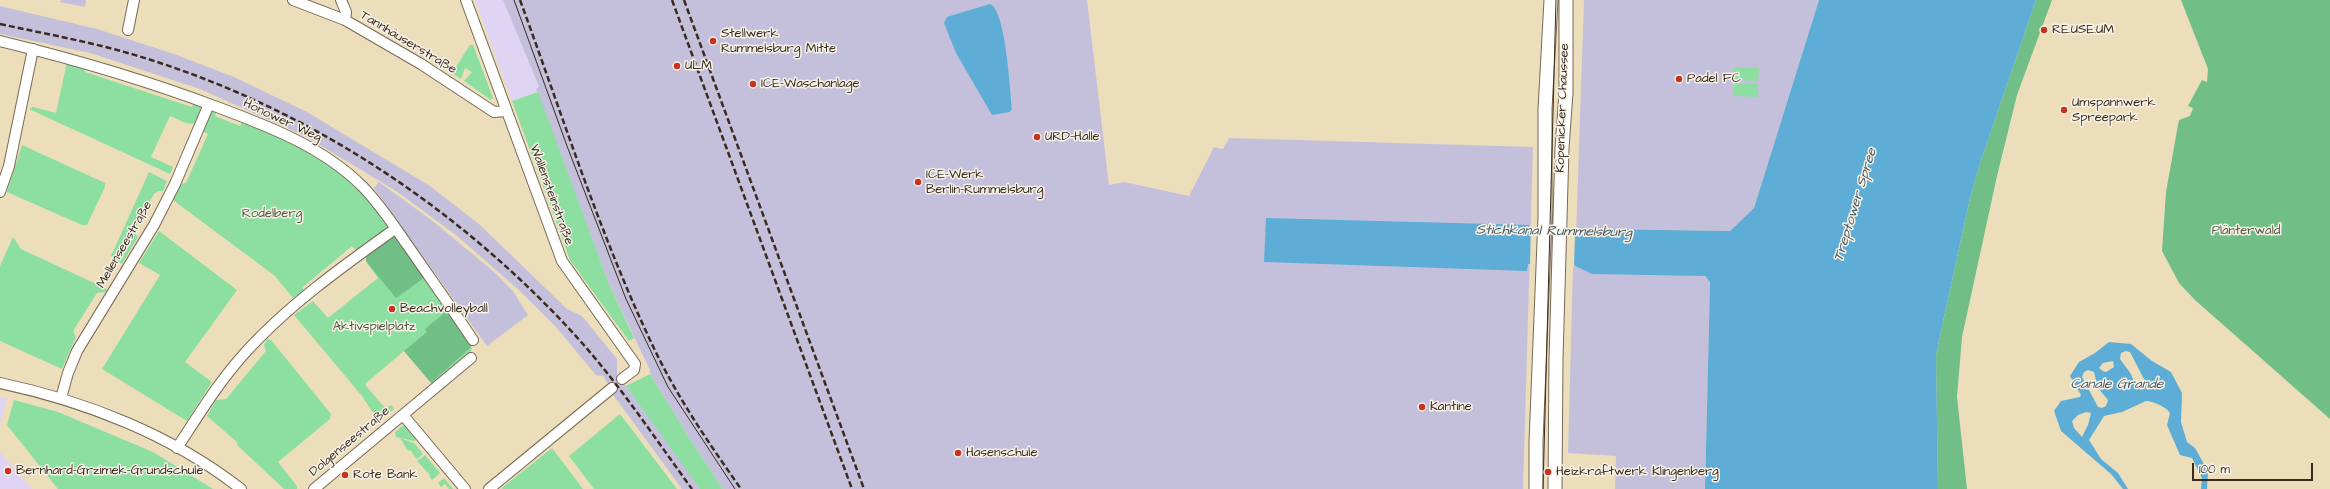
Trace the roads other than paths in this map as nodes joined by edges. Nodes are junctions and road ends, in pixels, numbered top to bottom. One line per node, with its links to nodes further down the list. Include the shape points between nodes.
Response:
1 (134, 0): 8 (street)
2 (293, 0): 7 (street, Tannhäuserstraße)
3 (341, 0): 7 (street, via 346,12)
4 (466, 0): 12 (street, Wallensteinstraße)
5 (1551, 0): 27 (main road, Köpenicker Chaussee, via 1545,108 1545,217)
6 (1566, 0): 28 (main road, Köpenicker Chaussee, via 1566,93)
7 (345, 20): 12 (street, Tannhäuserstraße, via 421,64 494,112)
8 (128, 30)
9 (0, 41): 10 (street, Hönower Weg)
10 (33, 49): 11 (street, Hönower Weg, via 86,62); 13 (street, via 9,166)
11 (208, 104): 14 (street, Hönower Weg, via 292,138 330,160 362,186 378,203); 20 (street, Mellenseestraße, via 182,168 154,225 78,351)
12 (506, 111): 17 (street, Wallensteinstraße, via 566,269 635,364 634,370)
13 (0, 192)
14 (396, 229): 15 (street, Hönower Weg); 22 (street, via 311,293 267,331 215,389)
15 (473, 340)
16 (471, 358): 21 (street, Dolgenseestraße)
17 (622, 379)
18 (0, 383): 20 (street)
19 (612, 388): 26 (street)
20 (61, 398): 22 (street, via 125,423)
21 (403, 415): 24 (street, Dolgenseestraße); 25 (street, Dolgenseestraße)
22 (178, 448): 23 (street)
23 (241, 489)
24 (314, 489)
25 (465, 489)
26 (489, 489)
27 (1536, 489)
28 (1555, 489)

